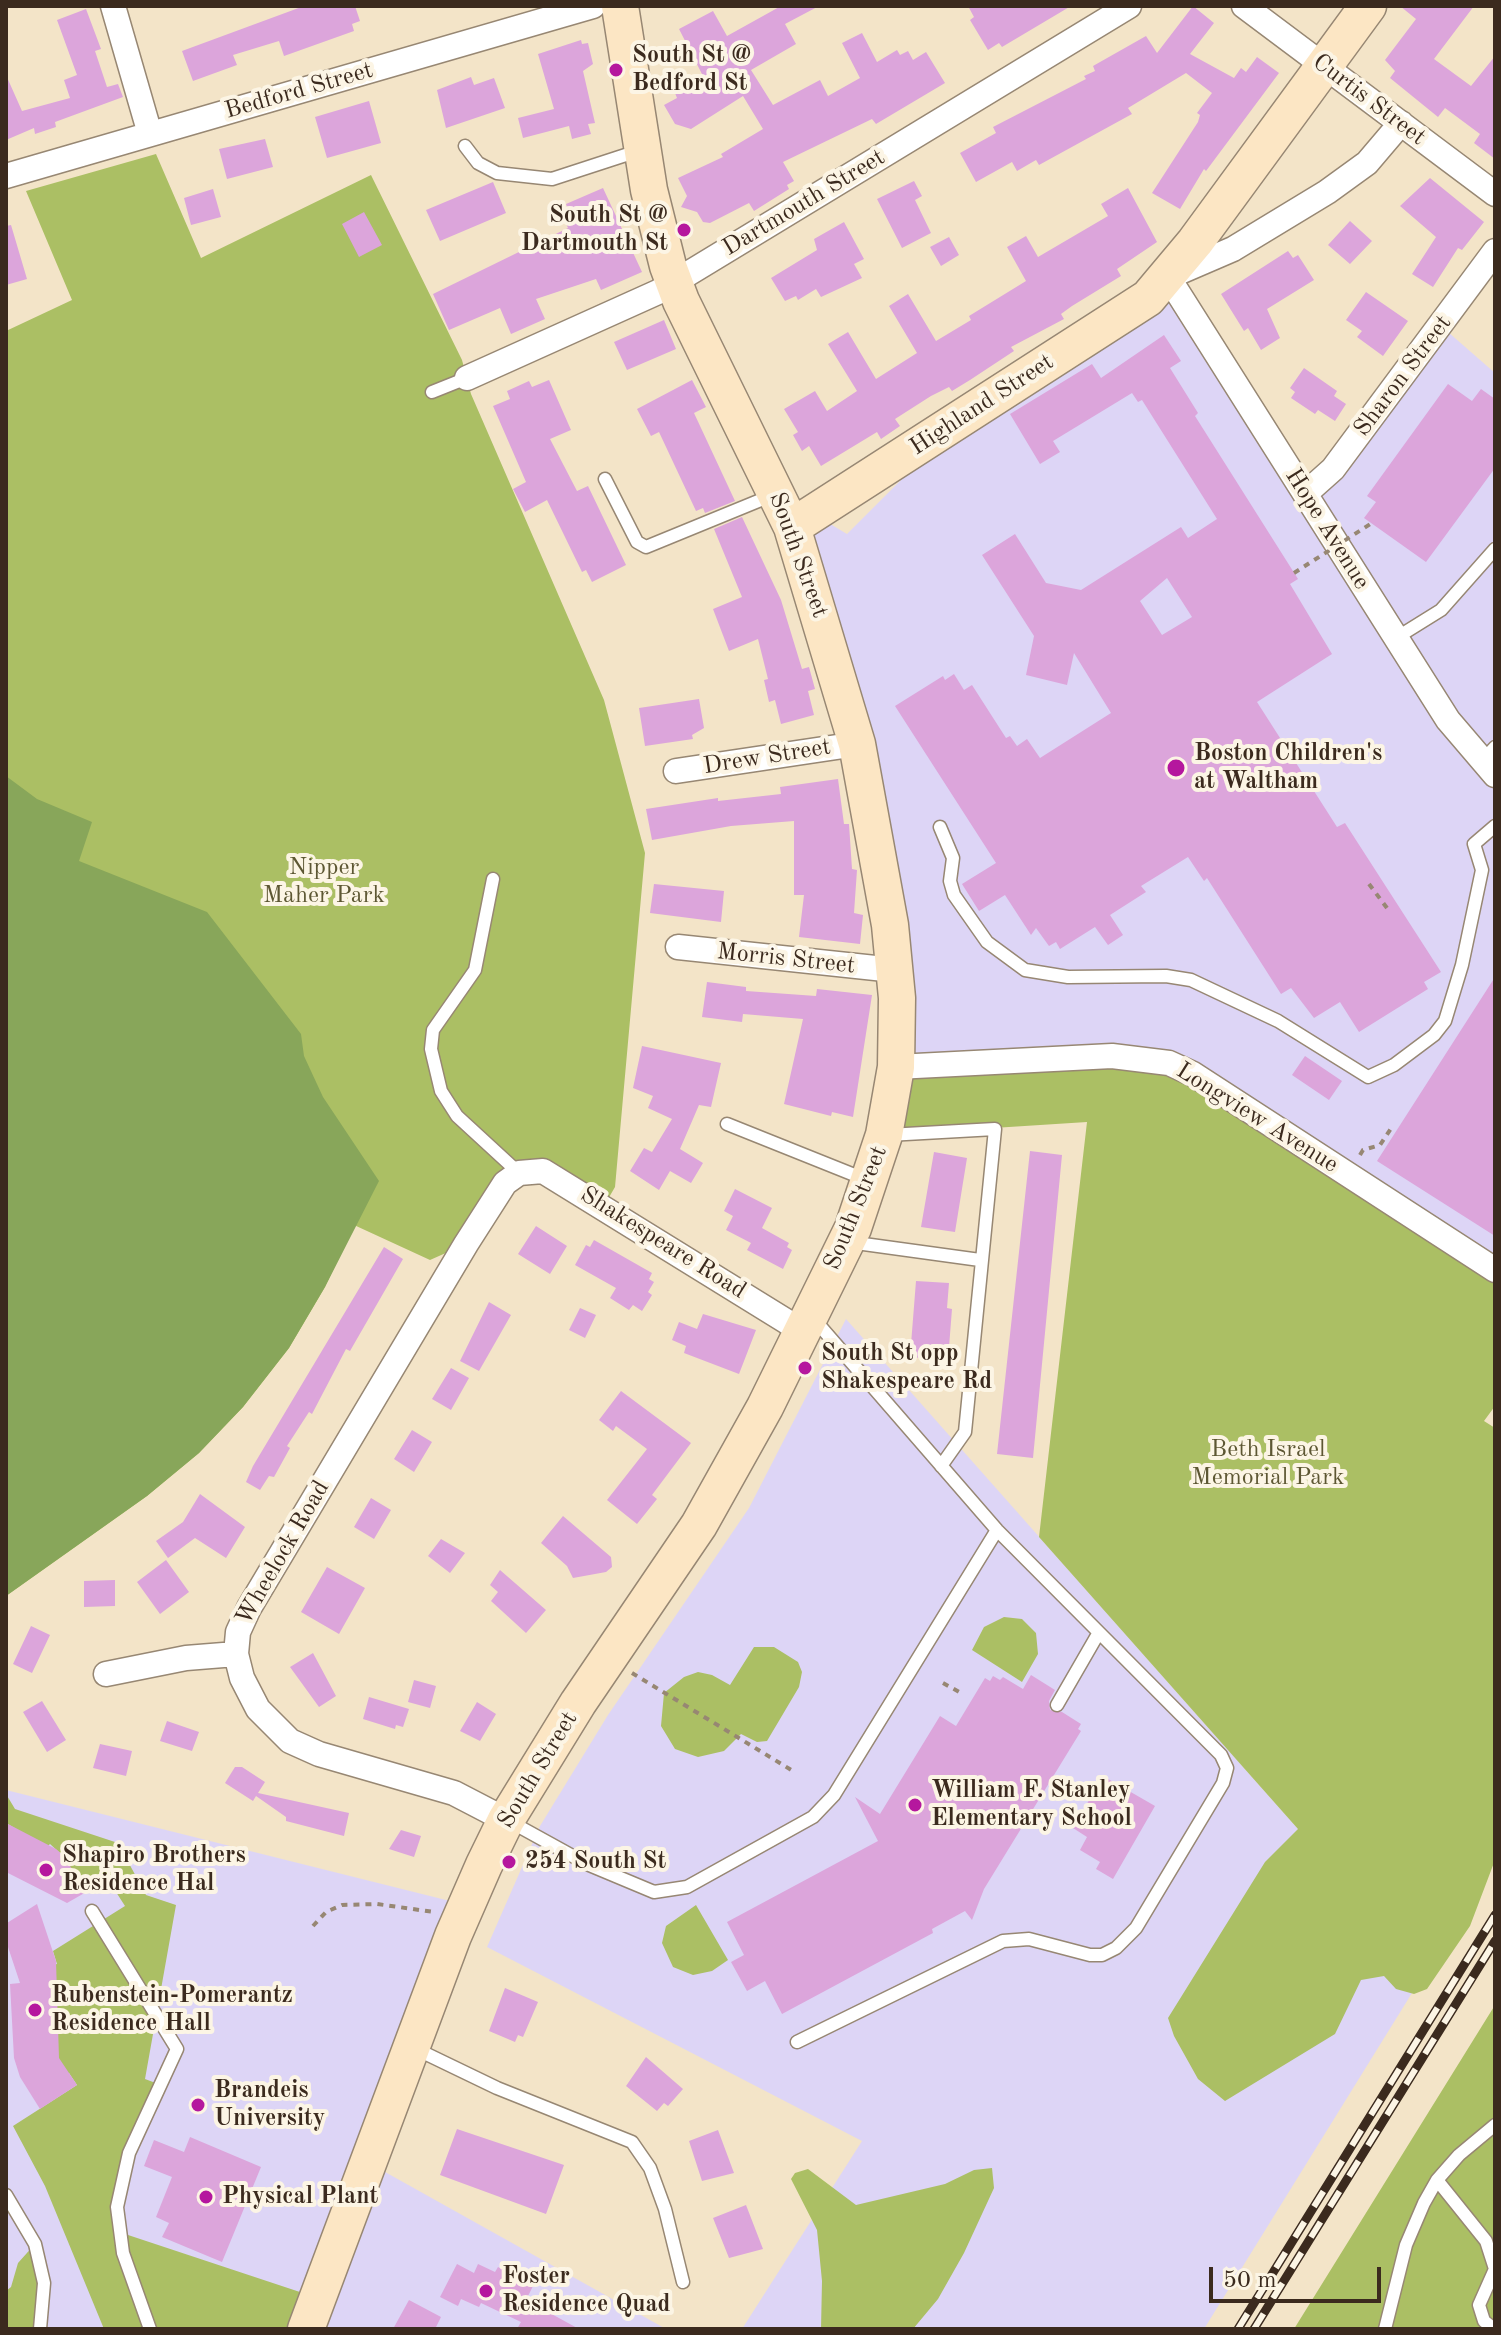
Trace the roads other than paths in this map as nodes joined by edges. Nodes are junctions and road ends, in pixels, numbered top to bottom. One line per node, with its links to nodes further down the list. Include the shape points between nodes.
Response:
1 (113, 6): 9 (street)
2 (593, 6): 9 (street, Bedford Street)
3 (620, 6): 11 (main road, South Street)
4 (1129, 6): 16 (street, Dartmouth Street)
5 (1244, 6): 7 (street, Curtis Street)
6 (1368, 6): 7 (main road, Highland Street)
7 (1324, 66): 8 (street, Curtis Street); 15 (main road, Highland Street)
8 (1401, 123): 13 (street, Curtis Street); 15 (street, Highland Street, via 1367,163 1327,192 1220,256)
9 (150, 134): 12 (street, Bedford Street)
10 (465, 146): 11 (lane, via 478,163 497,173 552,179)
11 (642, 149): 16 (main road, South Street)
12 (6, 176)
13 (1495, 194)
14 (1495, 251): 21 (street, Sharon Street, via 1333,469)
15 (1168, 277): 21 (street, Hope Avenue); 22 (main road, Highland Street, via 1138,305)
16 (674, 283): 17 (street, Dartmouth Street); 20 (main road, South Street)
17 (467, 378): 18 (lane)
18 (432, 392)
19 (605, 479): 20 (lane, via 637,542 646,547)
20 (776, 493): 22 (main road, South Street)
21 (1305, 494): 24 (street, Hope Avenue)
22 (792, 527): 25 (main road, South Street)
23 (1495, 549): 24 (lane, via 1441,610)
24 (1396, 638): 26 (street, Hope Avenue, via 1448,720)
25 (857, 744): 27 (street, Drew Street); 33 (main road, South Street)
26 (1491, 761)
27 (676, 771)
28 (1495, 826): 30 (lane, via 1474,844)
29 (940, 827): 30 (lane, via 953,858 954,895 987,942 1014,964 1068,977 1191,980 1278,1021 1368,1077 1394,1065 1445,1021)
30 (1489, 867)
31 (493, 879): 37 (lane, via 475,970 433,1030 431,1049 441,1091 457,1116)
32 (678, 947): 33 (street, Morris Street)
33 (894, 970): 34 (main road, South Street)
34 (896, 1067): 36 (main road, South Street); 41 (street, Longview Avenue, via 1112,1056 1169,1063)
35 (727, 1124): 38 (lane)
36 (884, 1135): 38 (main road, South Street); 40 (lane, via 995,1129)
37 (519, 1173): 42 (street, Shakespeare Road, via 534,1169 551,1174); 46 (street, Wheelock Road, via 499,1189 249,1608 238,1632)
38 (870, 1181): 39 (main road, South Street)
39 (846, 1241): 40 (lane); 42 (main road, South Street)
40 (980, 1260): 43 (lane, via 965,1432)
41 (1495, 1270)
42 (806, 1323): 43 (lane); 49 (main road, South Street, via 723,1487)
43 (941, 1466): 44 (lane)
44 (997, 1530): 45 (lane); 49 (lane, via 834,1795 813,1817 687,1887 663,1892 636,1888)
45 (1098, 1634): 48 (lane); 51 (lane, via 1221,1755 1227,1768 1136,1928 1102,1955 1029,1939 1003,1941)
46 (236, 1654): 47 (street); 49 (street, Wheelock Road, via 258,1709 290,1741 454,1793)
47 (106, 1674)
48 (1057, 1705)
49 (506, 1820): 52 (main road, South Street, via 461,1916)
50 (92, 1911): 60 (lane, via 177,2049 129,2153 117,2207 123,2253)
51 (797, 2042)
52 (412, 2047): 58 (lane, via 632,2142 650,2168 665,2209); 61 (main road, South Street)
53 (1495, 2125): 54 (lane)
54 (1437, 2180): 56 (lane); 62 (lane, via 1406,2245)
55 (6, 2195): 59 (lane, via 35,2244 44,2283)
56 (1493, 2246): 57 (lane)
57 (1495, 2269): 63 (lane, via 1479,2305 1484,2321)
58 (683, 2282)
59 (40, 2329)
60 (150, 2329)
61 (306, 2329)
62 (1385, 2329)
63 (1494, 2329)

